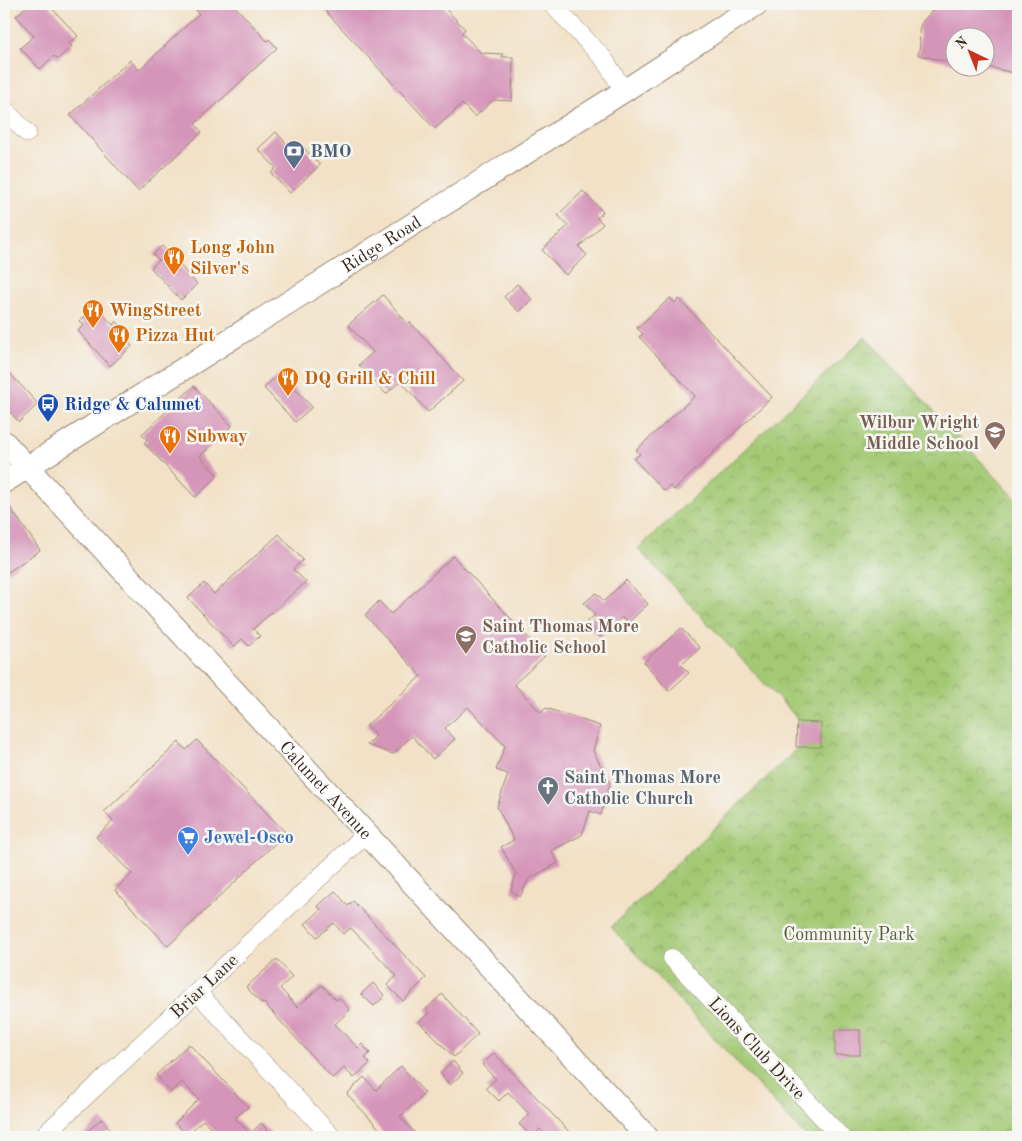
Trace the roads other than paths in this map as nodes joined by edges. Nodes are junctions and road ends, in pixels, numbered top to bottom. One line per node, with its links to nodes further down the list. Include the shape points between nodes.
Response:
1 (552, 4): 3 (street, via 604,59)
2 (757, 4): 3 (main road, Ridge Road)
3 (624, 91): 7 (main road, Ridge Road)
4 (4, 109): 5 (street)
5 (27, 134)
6 (4, 442): 7 (main road, Calumet Avenue)
7 (27, 467): 8 (main road, Ridge Road); 9 (main road, Calumet Avenue)
8 (4, 482)
9 (366, 834): 11 (street, Briar Lane); 14 (main road, Calumet Avenue)
10 (672, 958): 15 (street, Lions Club Drive)
11 (198, 992): 12 (street, Briar Lane); 13 (street)
12 (42, 1137)
13 (332, 1137)
14 (647, 1137)
15 (841, 1137)

